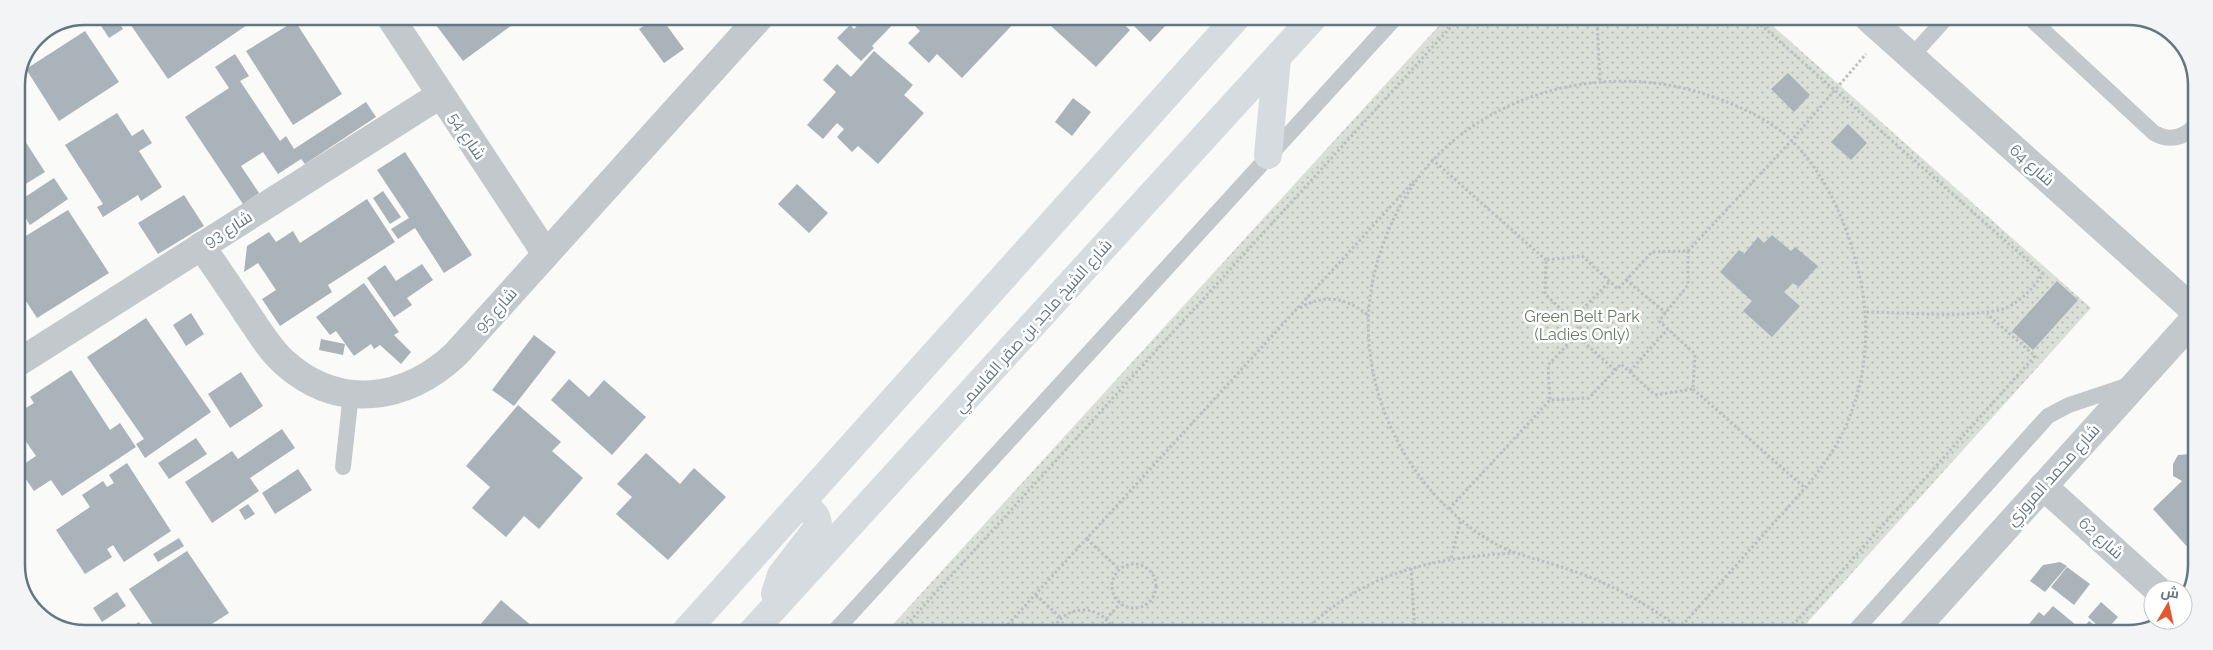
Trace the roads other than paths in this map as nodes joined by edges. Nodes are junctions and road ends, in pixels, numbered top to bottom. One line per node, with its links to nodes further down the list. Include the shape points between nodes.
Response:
1 (395, 25): 11 (street, شارع 54)
2 (753, 25): 15 (street, شارع 95)
3 (1230, 25): 23 (main road)
4 (1307, 25): 10 (main road, شارع الشيخ ماجد بن صقر القاسمي)
5 (1389, 25): 13 (lane)
6 (1940, 25): 9 (lane)
7 (2038, 25): 12 (lane, via 2154,134 2177,138)
8 (1877, 26): 9 (street, شارع 64)
9 (1911, 57): 16 (street, شارع 64)
10 (1277, 59): 13 (main road); 25 (main road, شارع الشيخ ماجد بن صقر القاسمي)
11 (440, 95): 14 (street, شارع 93); 15 (street, شارع 54)
12 (2188, 132)
13 (1268, 155): 28 (lane)
14 (201, 246): 18 (street, شارع 93); 20 (street, شارع 95, via 272,350 285,363 316,383)
15 (546, 254): 20 (street, شارع 95, via 442,367 426,379 390,392)
16 (2188, 305)
17 (2188, 326): 19 (street, شارع محمد المروزي)
18 (25, 358)
19 (2136, 383): 22 (street, شارع محمد المروزي); 29 (lane, via 2069,405 2048,416)
20 (351, 393): 21 (lane)
21 (343, 467)
22 (2043, 486): 24 (street, شارع 62); 30 (street, شارع محمد المروزي)
23 (794, 511): 25 (main road, via 800,508 812,511 818,527 781,575 775,592); 26 (main road)
24 (2147, 580)
25 (775, 608): 27 (main road, شارع الشيخ ماجد بن صقر القاسمي)
26 (691, 625)
27 (759, 625)
28 (840, 625)
29 (1860, 625)
30 (1919, 625)

